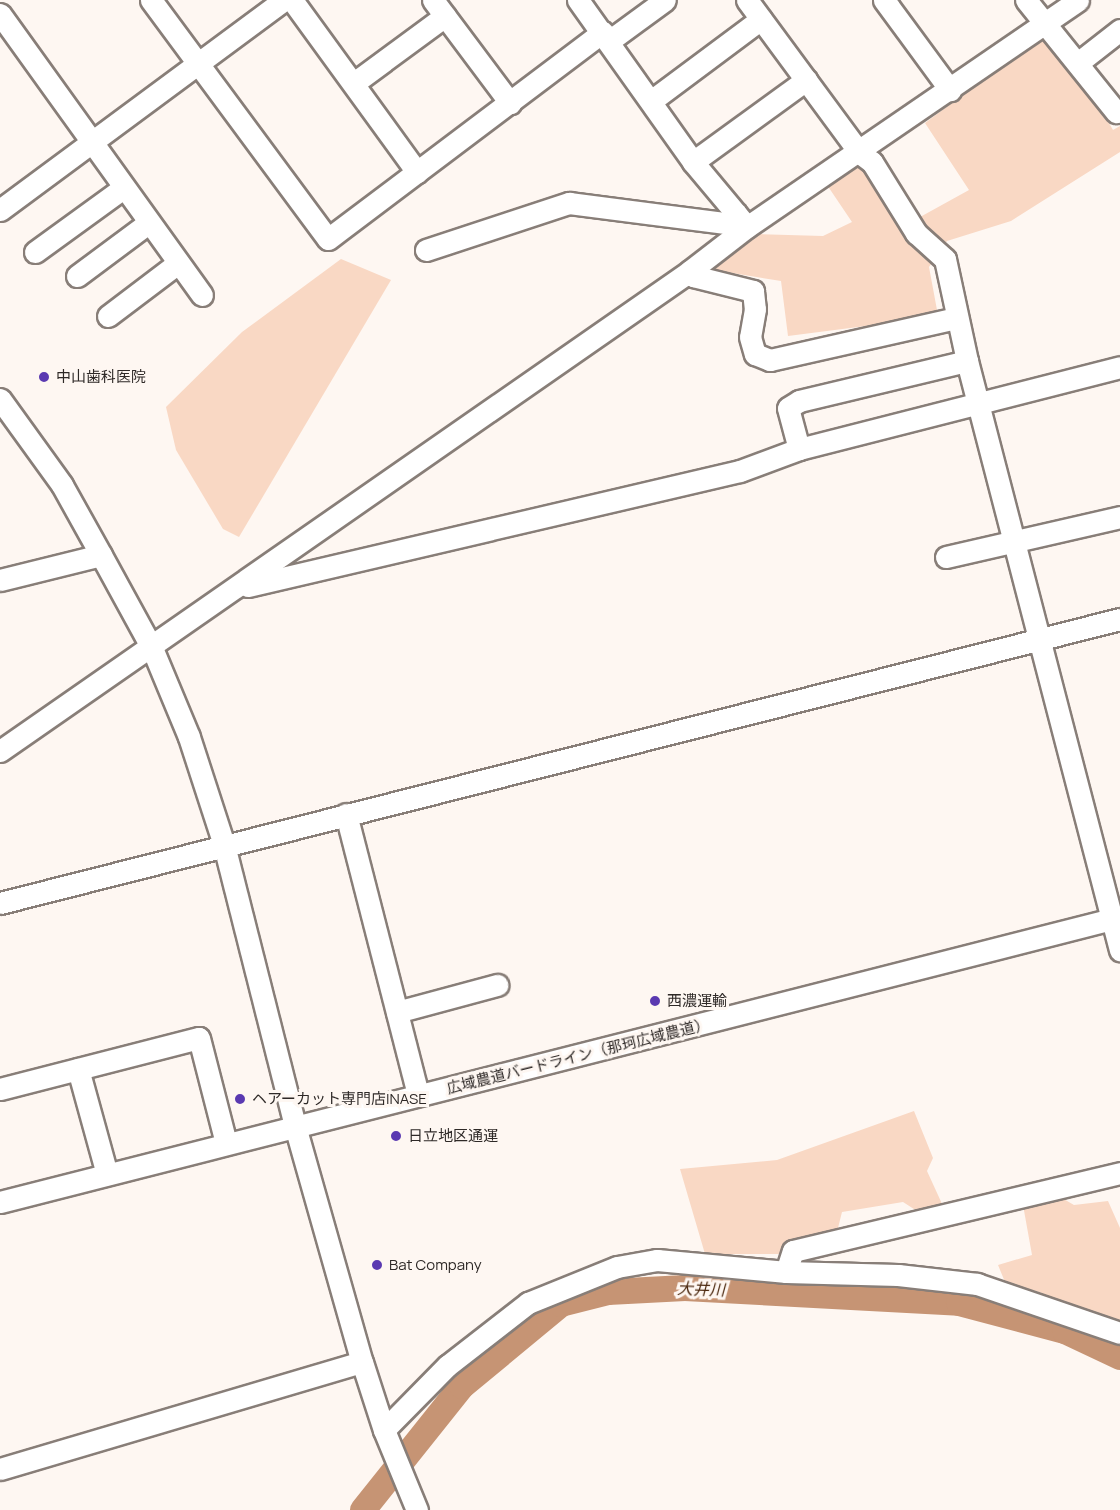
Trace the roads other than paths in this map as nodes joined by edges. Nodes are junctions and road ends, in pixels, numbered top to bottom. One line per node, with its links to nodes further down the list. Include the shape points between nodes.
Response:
1 (151, 0): 17 (street)
2 (284, 0): 17 (street)
3 (292, 0): 19 (street)
4 (578, 0): 15 (street)
5 (665, 0): 15 (street)
6 (747, 0): 12 (street)
7 (884, 0): 20 (street)
8 (1026, 0): 13 (street)
9 (1078, 0): 13 (street)
10 (439, 8): 19 (street); 22 (street)
11 (0, 14): 24 (street)
12 (761, 19): 18 (street); 21 (street)
13 (1044, 24): 16 (street); 20 (street)
14 (1120, 30): 16 (street)
15 (606, 37): 21 (street); 22 (street)
16 (1079, 62): 23 (street)
17 (198, 64): 24 (street); 27 (street, via 328,238)
18 (806, 80): 25 (street); 26 (street)
19 (354, 83): 27 (street)
20 (950, 90): 25 (street)
21 (651, 101): 26 (street)
22 (510, 103): 27 (street)
23 (1116, 112)
24 (92, 142): 28 (street); 29 (street)
25 (860, 153): 30 (street); 39 (street, via 872,162 916,233 945,259)
26 (693, 162): 30 (street)
27 (417, 172)
28 (123, 188): 31 (street); 33 (street)
29 (0, 210)
30 (742, 220): 32 (street, via 726,223 569,203); 35 (street)
31 (148, 223): 34 (street); 36 (street)
32 (426, 250)
33 (35, 252)
34 (178, 263): 37 (street); 38 (street)
35 (690, 271): 39 (street, via 693,276 753,291 755,309 750,336 755,354 770,360); 50 (street)
36 (78, 276)
37 (202, 295)
38 (108, 316)
39 (957, 318): 40 (street)
40 (967, 361): 43 (street); 44 (street, via 799,401 788,408)
41 (1120, 367): 43 (street)
42 (0, 399): 47 (street, via 62,485)
43 (978, 403): 44 (street); 46 (street)
44 (799, 449): 50 (street, via 740,471 251,585)
45 (1120, 517): 46 (street)
46 (1016, 542): 48 (street, via 1005,541); 52 (street)
47 (101, 555): 49 (street); 53 (street)
48 (946, 557)
49 (0, 580)
50 (228, 595): 53 (street)
51 (1120, 619): 52 (street)
52 (1041, 640): 55 (street); 58 (street)
53 (152, 648): 54 (street); 56 (street, via 189,737)
54 (0, 752)
55 (346, 814): 56 (street); 61 (street)
56 (224, 845): 57 (street); 65 (street)
57 (0, 903)
58 (1116, 918): 59 (street); 64 (street, 広域農道バードライン（那珂広域農道）)
59 (1120, 950)
60 (497, 985): 61 (street)
61 (397, 1012): 64 (street)
62 (78, 1069): 63 (street); 66 (street, via 199,1038); 68 (street)
63 (0, 1089)
64 (418, 1095): 65 (street, 広域農道バードライン（那珂広域農道）)
65 (295, 1126): 66 (street, 広域農道バードライン（那珂広域農道）); 72 (street)
66 (226, 1143): 68 (street, 広域農道バードライン（那珂広域農道）)
67 (1120, 1173): 70 (street, via 793,1251)
68 (107, 1174): 69 (street, 広域農道バードライン（那珂広域農道）)
69 (0, 1202)
70 (786, 1272): 71 (street, via 898,1275 977,1284); 73 (street, via 657,1260 617,1267 572,1283 528,1303 447,1365)
71 (1120, 1333)
72 (362, 1362): 73 (street); 74 (street)
73 (384, 1430): 75 (street)
74 (0, 1469)
75 (416, 1506)

